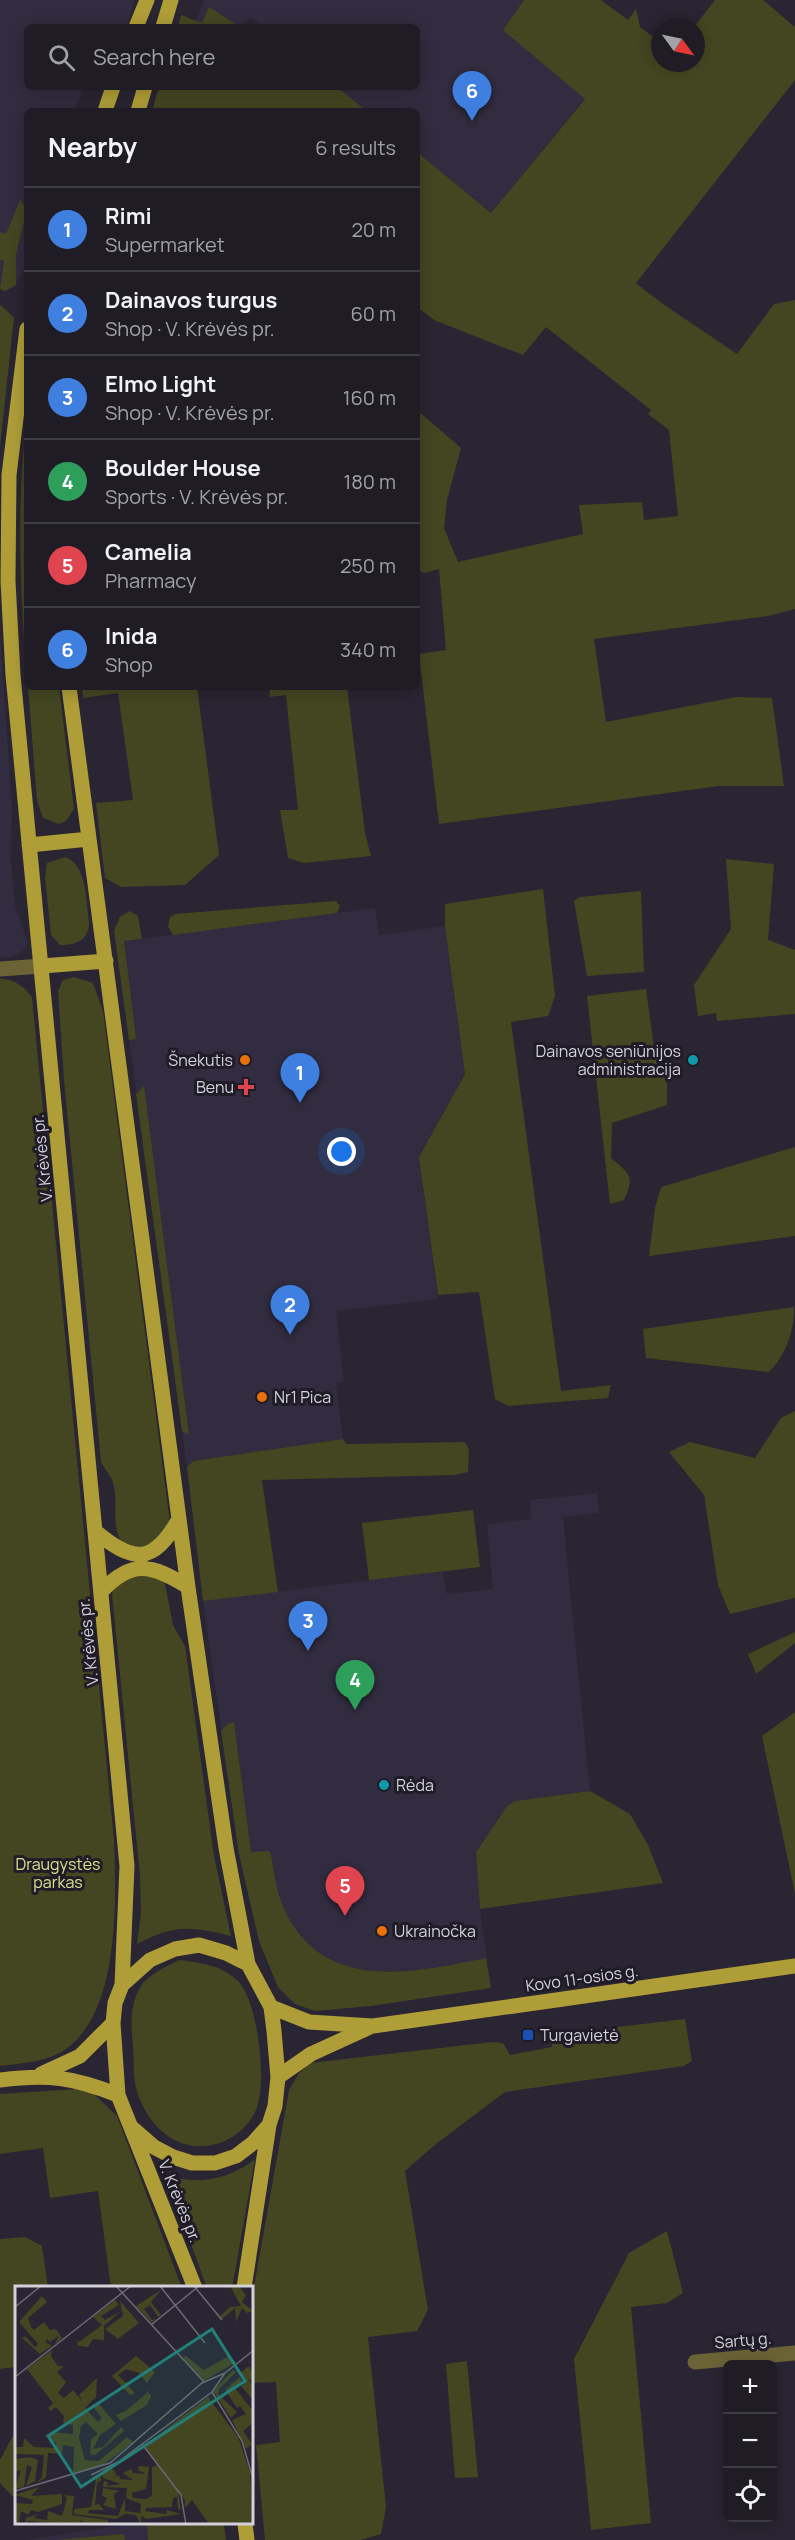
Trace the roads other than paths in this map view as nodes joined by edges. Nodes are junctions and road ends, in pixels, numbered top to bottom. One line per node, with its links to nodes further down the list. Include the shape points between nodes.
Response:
1 (147, 0): 3 (main road)
2 (171, 0): 4 (main road)
3 (137, 24)
4 (165, 24)
5 (112, 90): 7 (main road)
6 (144, 90): 8 (main road)
7 (106, 108)
8 (139, 108)
9 (24, 353): 12 (main road, V. Krėvės pr., via 9,475 8,581)
10 (69, 690): 11 (main road)
11 (89, 839): 12 (main road); 13 (main road)
12 (29, 845): 14 (main road, V. Krėvės pr.)
13 (106, 961): 14 (main road); 16 (main road)
14 (42, 966): 15 (street); 17 (main road, V. Krėvės pr.)
15 (0, 969)
16 (179, 1519): 17 (main road, via 168,1538 145,1554 128,1554); 18 (main road)
17 (95, 1531): 19 (main road, V. Krėvės pr.)
18 (188, 1587): 19 (main road, via 163,1571 145,1568 116,1575); 20 (main road, via 226,1848)
19 (101, 1592): 22 (main road, V. Krėvės pr., via 127,1866)
20 (248, 1964): 22 (main road, via 199,1945 175,1948 150,1960); 23 (main road)
21 (795, 1966): 25 (main road, Kovo 11-osios g.)
22 (122, 1984): 24 (main road)
23 (271, 2007): 25 (main road, Kovo 11-osios g., via 309,2022); 27 (main road)
24 (113, 2023): 26 (main road, via 80,2056); 29 (main road)
25 (373, 2026): 27 (main road, Kovo 11-osios g., via 311,2054)
26 (38, 2075): 28 (main road); 29 (main road, via 91,2084)
27 (278, 2077): 30 (main road)
28 (0, 2080)
29 (118, 2095): 31 (main road)
30 (269, 2124): 31 (main road, via 236,2156 214,2163 192,2163 172,2157); 33 (main road)
31 (131, 2127): 32 (main road, V. Krėvės pr.)
32 (194, 2286)
33 (244, 2286)
34 (795, 2353): 35 (street, Sartų g.)
35 (695, 2362)
36 (245, 2525): 37 (main road)
37 (247, 2540)

